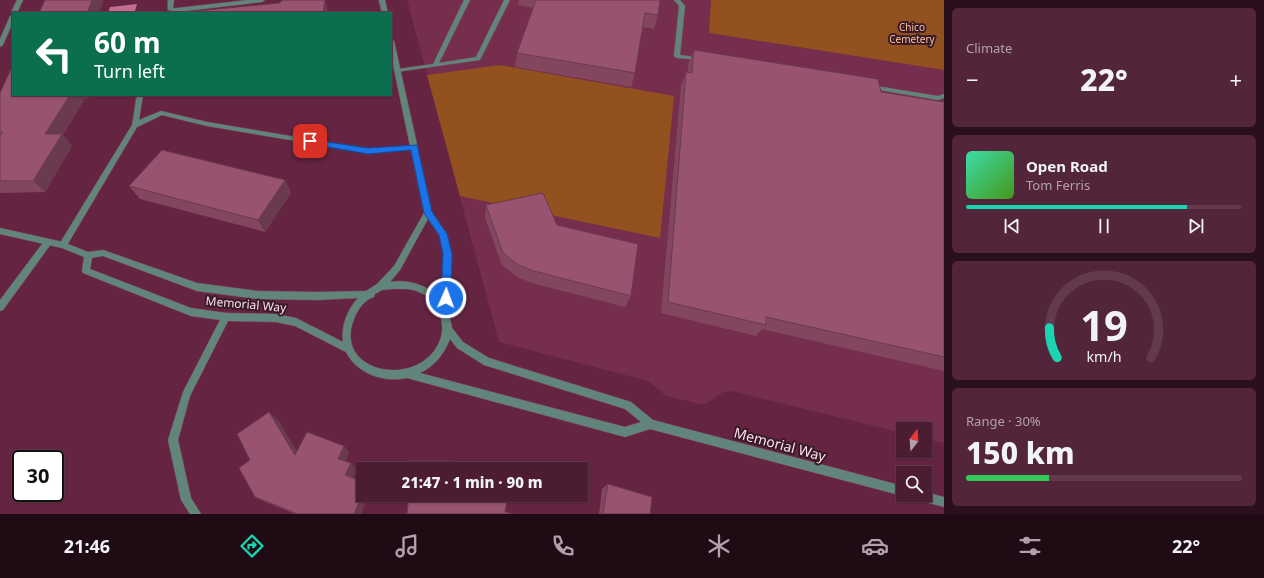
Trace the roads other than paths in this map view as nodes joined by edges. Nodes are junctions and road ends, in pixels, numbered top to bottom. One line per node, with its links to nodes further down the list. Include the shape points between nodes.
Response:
1 (20, 0): 8 (street)
2 (171, 0): 3 (street, via 170,9 177,10)
3 (262, 0)
4 (382, 0): 9 (street)
5 (467, 0): 14 (street)
6 (507, 0): 14 (street, via 478,59)
7 (677, 0): 13 (street, via 682,6 677,56)
8 (14, 12)
9 (385, 12)
10 (12, 18): 11 (street)
11 (0, 45)
12 (392, 45): 15 (street)
13 (708, 60)
14 (435, 65): 15 (street)
15 (398, 71): 20 (street)
16 (862, 86): 18 (street, via 938,98)
17 (140, 96): 19 (street)
18 (944, 96)
19 (135, 125): 20 (street, via 161,112 207,124 368,151); 24 (street)
20 (414, 147): 21 (street)
21 (428, 213): 26 (street, via 397,268); 29 (street, via 443,234 448,254)
22 (0, 231): 23 (street, Memorial Way)
23 (48, 242): 24 (street, Memorial Way); 28 (street)
24 (63, 245): 25 (street, Memorial Way)
25 (88, 255): 27 (street, Memorial Way, via 103,253 197,287 258,296); 30 (street, Memorial Way, via 86,271 191,312)
26 (380, 287): 27 (street); 29 (street, via 409,285 423,289 435,297)
27 (371, 294): 32 (street, via 362,300 352,313 346,328)
28 (0, 307)
29 (445, 313): 31 (street)
30 (226, 317): 32 (street, Memorial Way, via 276,318 296,322); 38 (street, via 186,395 173,440 186,500)
31 (447, 329): 33 (street, via 441,350 430,362); 34 (street, Memorial Way, via 460,345 487,362 628,405)
32 (348, 349): 33 (street, via 367,369 382,375)
33 (407, 374): 34 (street, via 625,432)
34 (650, 424): 35 (street, Memorial Way)
35 (896, 489)
36 (932, 499): 37 (street)
37 (944, 502)
38 (196, 514)

